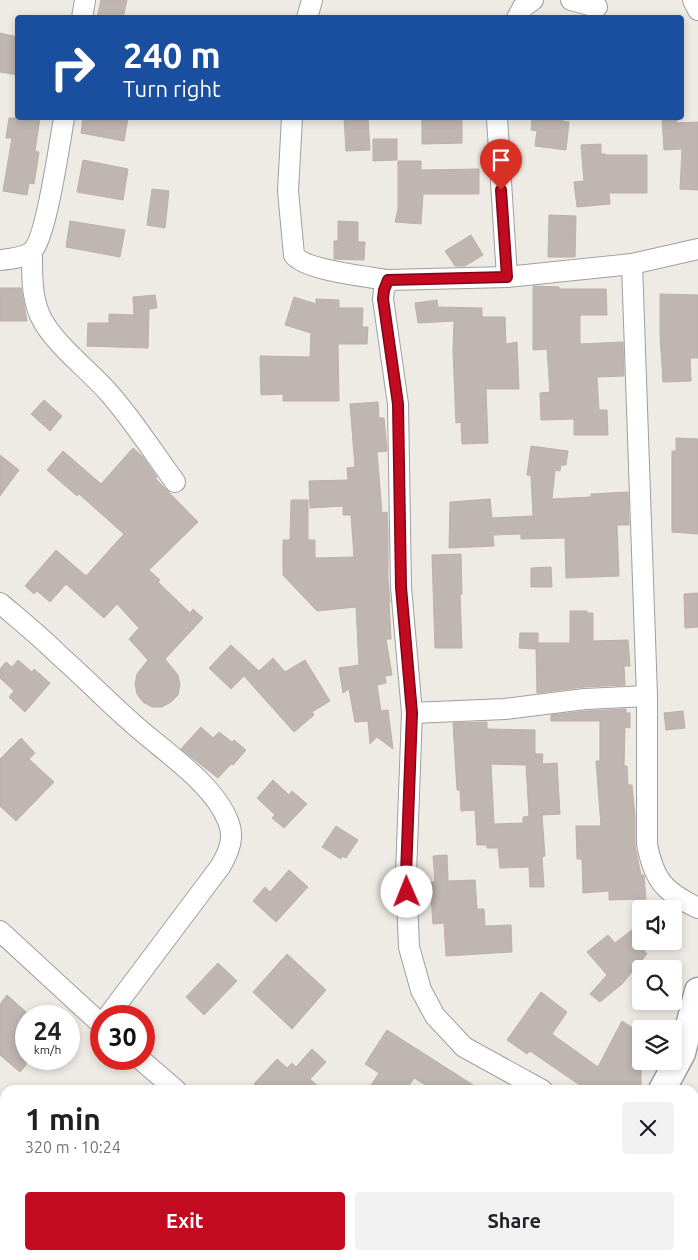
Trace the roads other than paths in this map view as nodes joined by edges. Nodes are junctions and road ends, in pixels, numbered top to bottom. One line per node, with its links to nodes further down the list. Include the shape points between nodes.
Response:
1 (85, 0): 8 (street)
2 (312, 0): 9 (street)
3 (534, 0): 10 (street, via 523,7)
4 (571, 0): 6 (street)
5 (693, 0): 7 (street)
6 (597, 7)
7 (698, 10)
8 (82, 15)
9 (308, 15)
10 (519, 15)
11 (64, 120): 15 (street, via 48,207)
12 (292, 120): 19 (street, via 288,191 294,255 300,262 328,270)
13 (497, 120): 18 (street)
14 (698, 248): 17 (street)
15 (32, 252): 16 (street); 20 (street, via 32,285 44,322 110,394)
16 (0, 260)
17 (632, 264): 18 (street); 22 (street)
18 (507, 277): 19 (street)
19 (388, 280): 23 (street, via 383,299 398,404 401,587)
20 (175, 482)
21 (0, 603): 27 (street, via 209,790 229,822 232,837 220,867)
22 (646, 696): 23 (street, via 586,699 505,709); 24 (street, via 647,844 650,862 664,886)
23 (412, 713): 31 (street, via 406,874 409,948 421,990 435,1016 464,1047)
24 (698, 908)
25 (0, 931): 28 (street)
26 (698, 991): 32 (street, via 682,1053)
27 (116, 1005)
28 (90, 1014)
29 (153, 1070): 30 (street)
30 (170, 1085)
31 (533, 1085)
32 (665, 1085)

